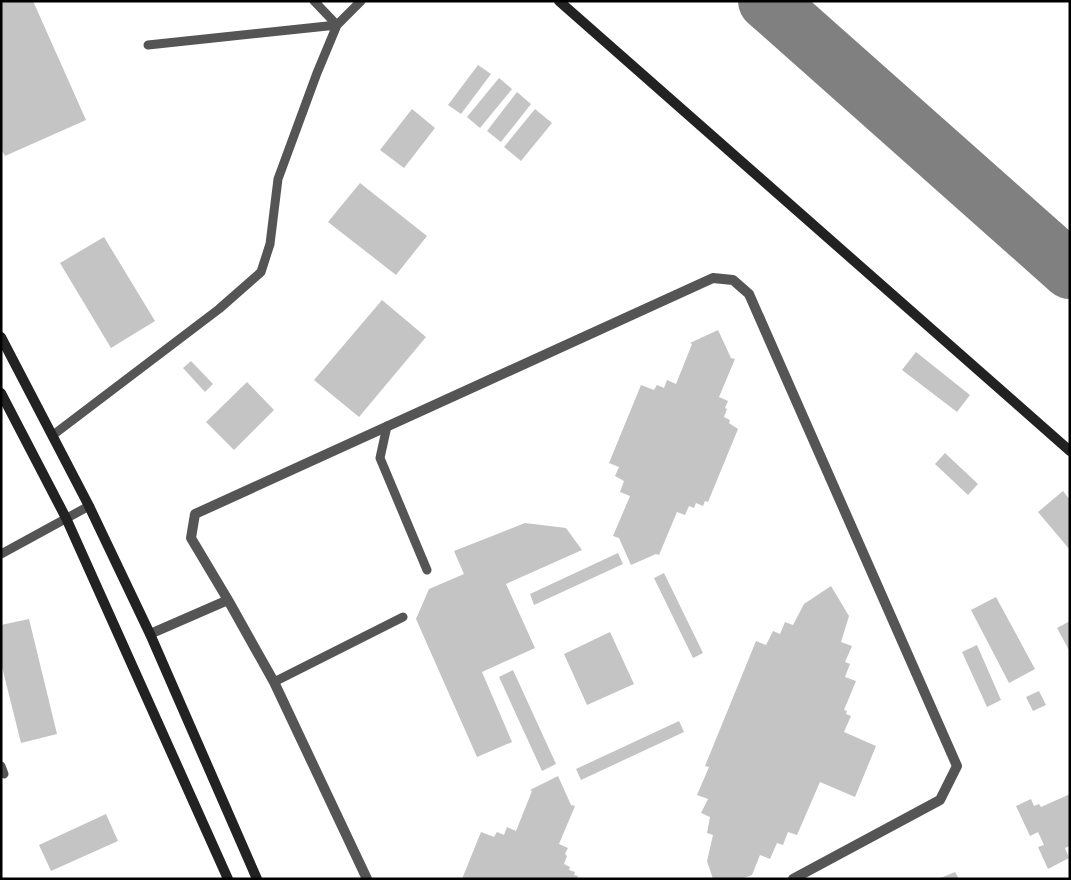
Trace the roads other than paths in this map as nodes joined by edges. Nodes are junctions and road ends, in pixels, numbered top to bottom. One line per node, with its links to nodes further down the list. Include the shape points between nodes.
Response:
1 (314, 1): 4 (lane)
2 (361, 1): 4 (lane)
3 (559, 1): 10 (main road)
4 (337, 25): 5 (lane); 9 (lane, via 278,179 270,244 261,272 220,309)
5 (148, 45)
6 (1, 337): 9 (main road)
7 (1, 393): 12 (main road)
8 (387, 426): 14 (lane, via 380,458); 15 (street, via 195,514 191,538); 22 (street, via 713,278 733,280 749,294 957,766 940,800)
9 (53, 435): 11 (main road)
10 (1070, 451)
11 (89, 506): 12 (lane); 17 (main road)
12 (66, 518): 13 (lane); 19 (main road)
13 (1, 554)
14 (427, 570)
15 (228, 600): 17 (street); 18 (street)
16 (403, 617): 18 (lane)
17 (150, 634): 20 (main road)
18 (274, 682): 21 (street)
19 (228, 879)
20 (257, 879)
21 (367, 879)
22 (793, 879)

